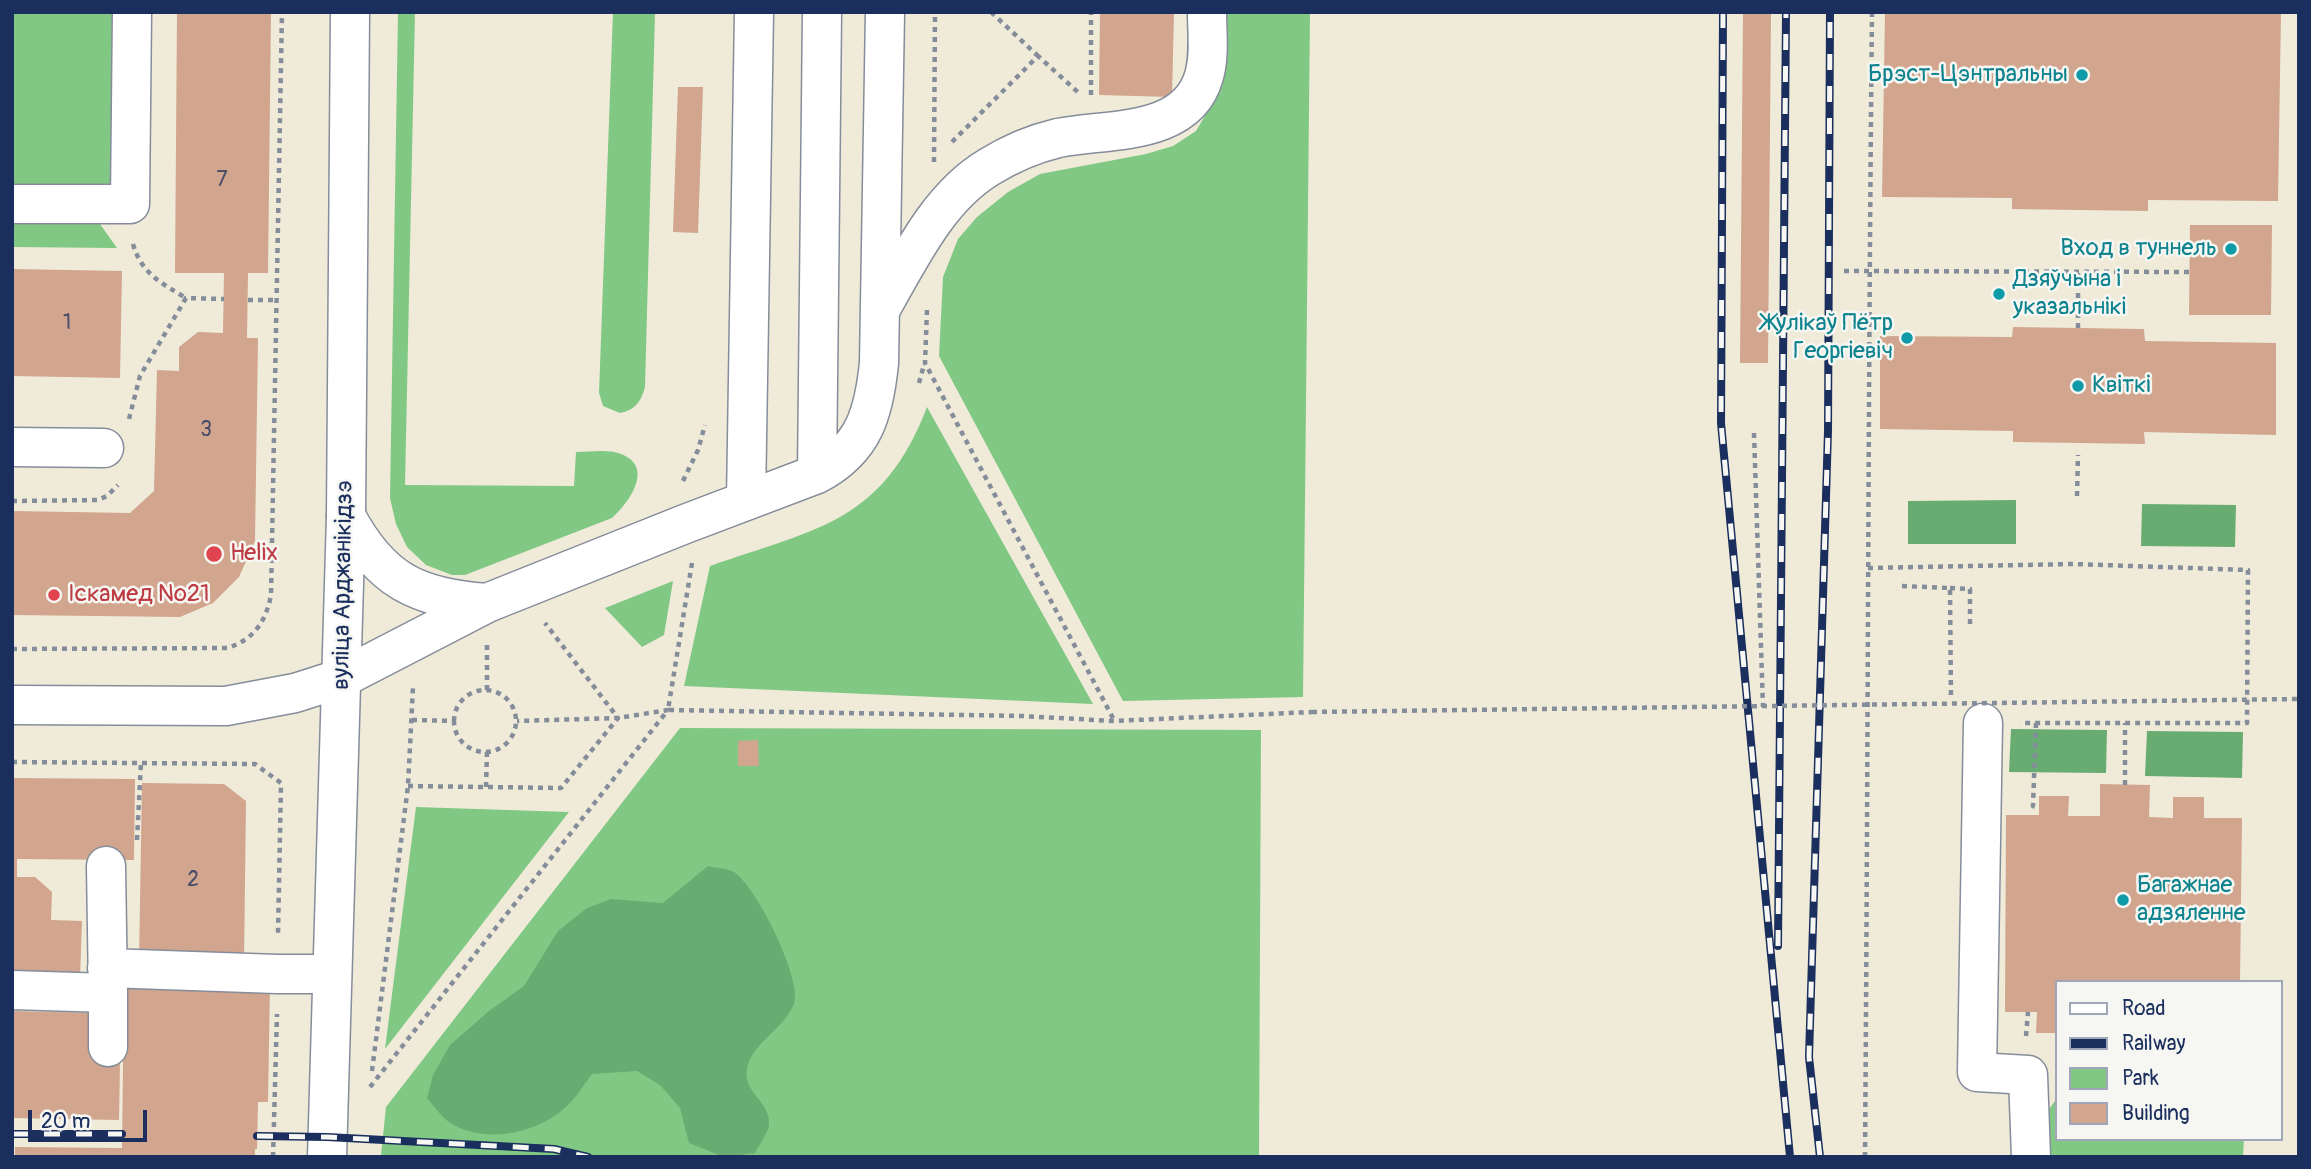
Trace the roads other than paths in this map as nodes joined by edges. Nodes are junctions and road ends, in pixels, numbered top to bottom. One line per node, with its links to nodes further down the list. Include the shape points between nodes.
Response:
1 (132, 12): 7 (main road, via 130,205)
2 (350, 12): 13 (main road, вуліца Арджанікідзэ)
3 (754, 12): 12 (main road)
4 (822, 12): 11 (main road)
5 (886, 12): 8 (main road)
6 (1207, 12): 8 (main road, via 1205,75 1184,108 1163,122 1055,139 986,169 929,227)
7 (12, 204)
8 (881, 310): 11 (main road, via 876,393 869,418 850,449)
9 (12, 447): 10 (main road)
10 (104, 449)
11 (817, 474): 12 (main road)
12 (746, 501): 14 (main road)
13 (346, 516): 14 (main road, via 360,542 393,576 438,597); 15 (main road, вуліца Арджанікідзэ)
14 (487, 603): 15 (main road)
15 (342, 678): 16 (main road, via 295,693 226,706); 19 (main road, вуліца Арджанікідзэ)
16 (12, 705)
17 (1967, 713): 24 (main road, via 1977,1072 2028,1075)
18 (106, 866): 20 (main road)
19 (332, 974): 20 (main road); 23 (main road, вуліца Арджанікідзэ)
20 (108, 981): 21 (main road); 22 (main road)
21 (12, 990)
22 (108, 1047)
23 (327, 1157)
24 (2031, 1157)

